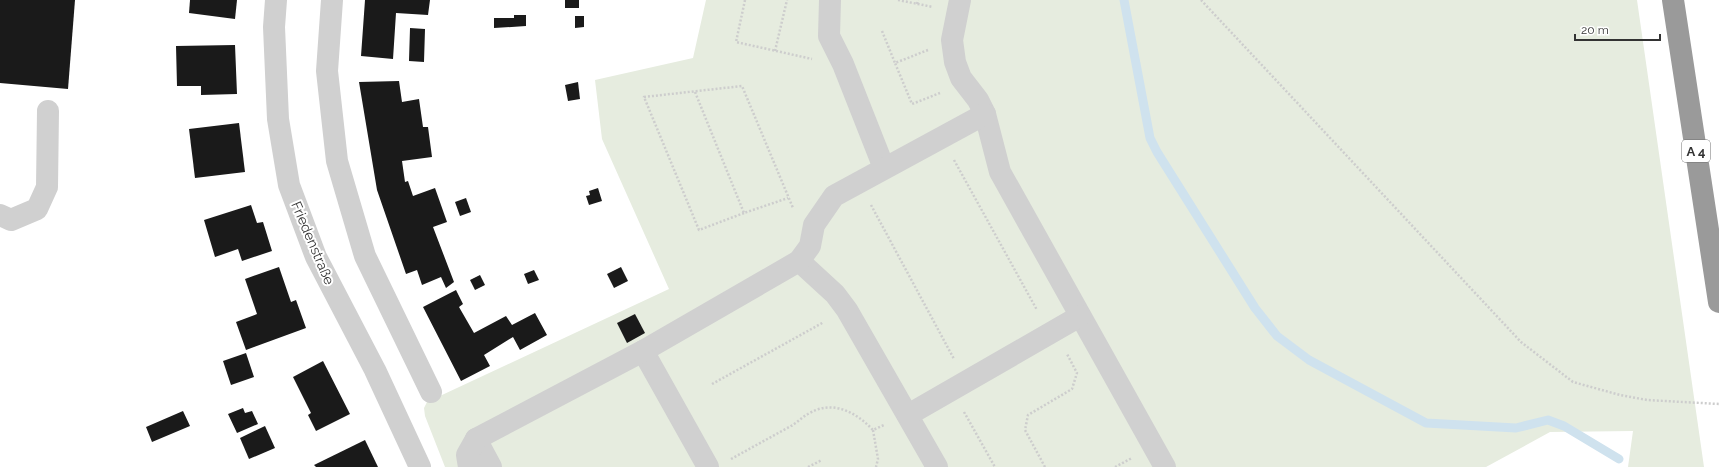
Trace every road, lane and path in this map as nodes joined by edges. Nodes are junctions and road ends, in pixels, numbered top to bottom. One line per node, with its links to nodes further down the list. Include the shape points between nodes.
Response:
1 (276, 0): 43 (street, Friedenstraße, via 274,27 278,119 289,185 316,257 375,370)
2 (332, 0): 36 (street, via 327,71 337,161 365,256)
3 (745, 0): 15 (path, via 736,42)
4 (787, 0): 15 (path)
5 (830, 0): 13 (street)
6 (898, 0): 10 (path)
7 (918, 0): 10 (path)
8 (1201, 0): 37 (path, via 1521,342 1573,382 1647,400)
9 (1673, 0): 29 (highway, A 4)
10 (917, 4): 11 (path)
11 (959, 6): 14 (street)
12 (882, 31): 16 (path)
13 (829, 36): 15 (path, via 814,60); 22 (street, via 843,64)
14 (952, 40): 16 (path); 17 (street, via 955,62)
15 (775, 51)
16 (895, 63): 17 (path, via 912,104 953,88)
17 (961, 78): 20 (street)
18 (695, 92): 24 (path, via 742,86); 25 (path); 25 (path, via 644,97 698,230)
19 (48, 112): 26 (street, via 47,186 38,209 11,220)
20 (985, 114): 21 (street); 31 (street, via 1000,172)
21 (941, 137): 22 (street); 32 (path, via 1041,316)
22 (884, 168): 23 (street)
23 (859, 182): 27 (street, via 834,196); 35 (path)
24 (788, 198): 25 (path); 27 (path, via 799,218)
25 (744, 213)
26 (0, 215)
27 (814, 225): 28 (street, via 810,246)
28 (799, 261): 30 (street, via 835,294); 33 (street)
29 (1719, 302)
30 (847, 310): 34 (path); 38 (street)
31 (1080, 316): 32 (street); 52 (street)
32 (1054, 330): 35 (street); 51 (path, via 1077,373 1072,389 1028,414 1025,430)
33 (643, 351): 40 (street); 46 (street)
34 (712, 384)
35 (959, 385): 38 (street); 50 (path)
36 (431, 392)
37 (1719, 404)
38 (908, 414): 39 (path); 49 (street)
39 (873, 430): 41 (path, via 863,419 849,410 828,406 809,413 795,424); 48 (path, via 878,459)
40 (476, 439): 44 (street, via 468,455); 45 (street)
41 (730, 460)
42 (822, 460): 47 (path)
43 (420, 467)
44 (469, 467)
45 (491, 467)
46 (708, 467)
47 (808, 467)
48 (876, 467)
49 (937, 467)
50 (995, 467)
51 (1045, 467)
52 (1165, 467)

